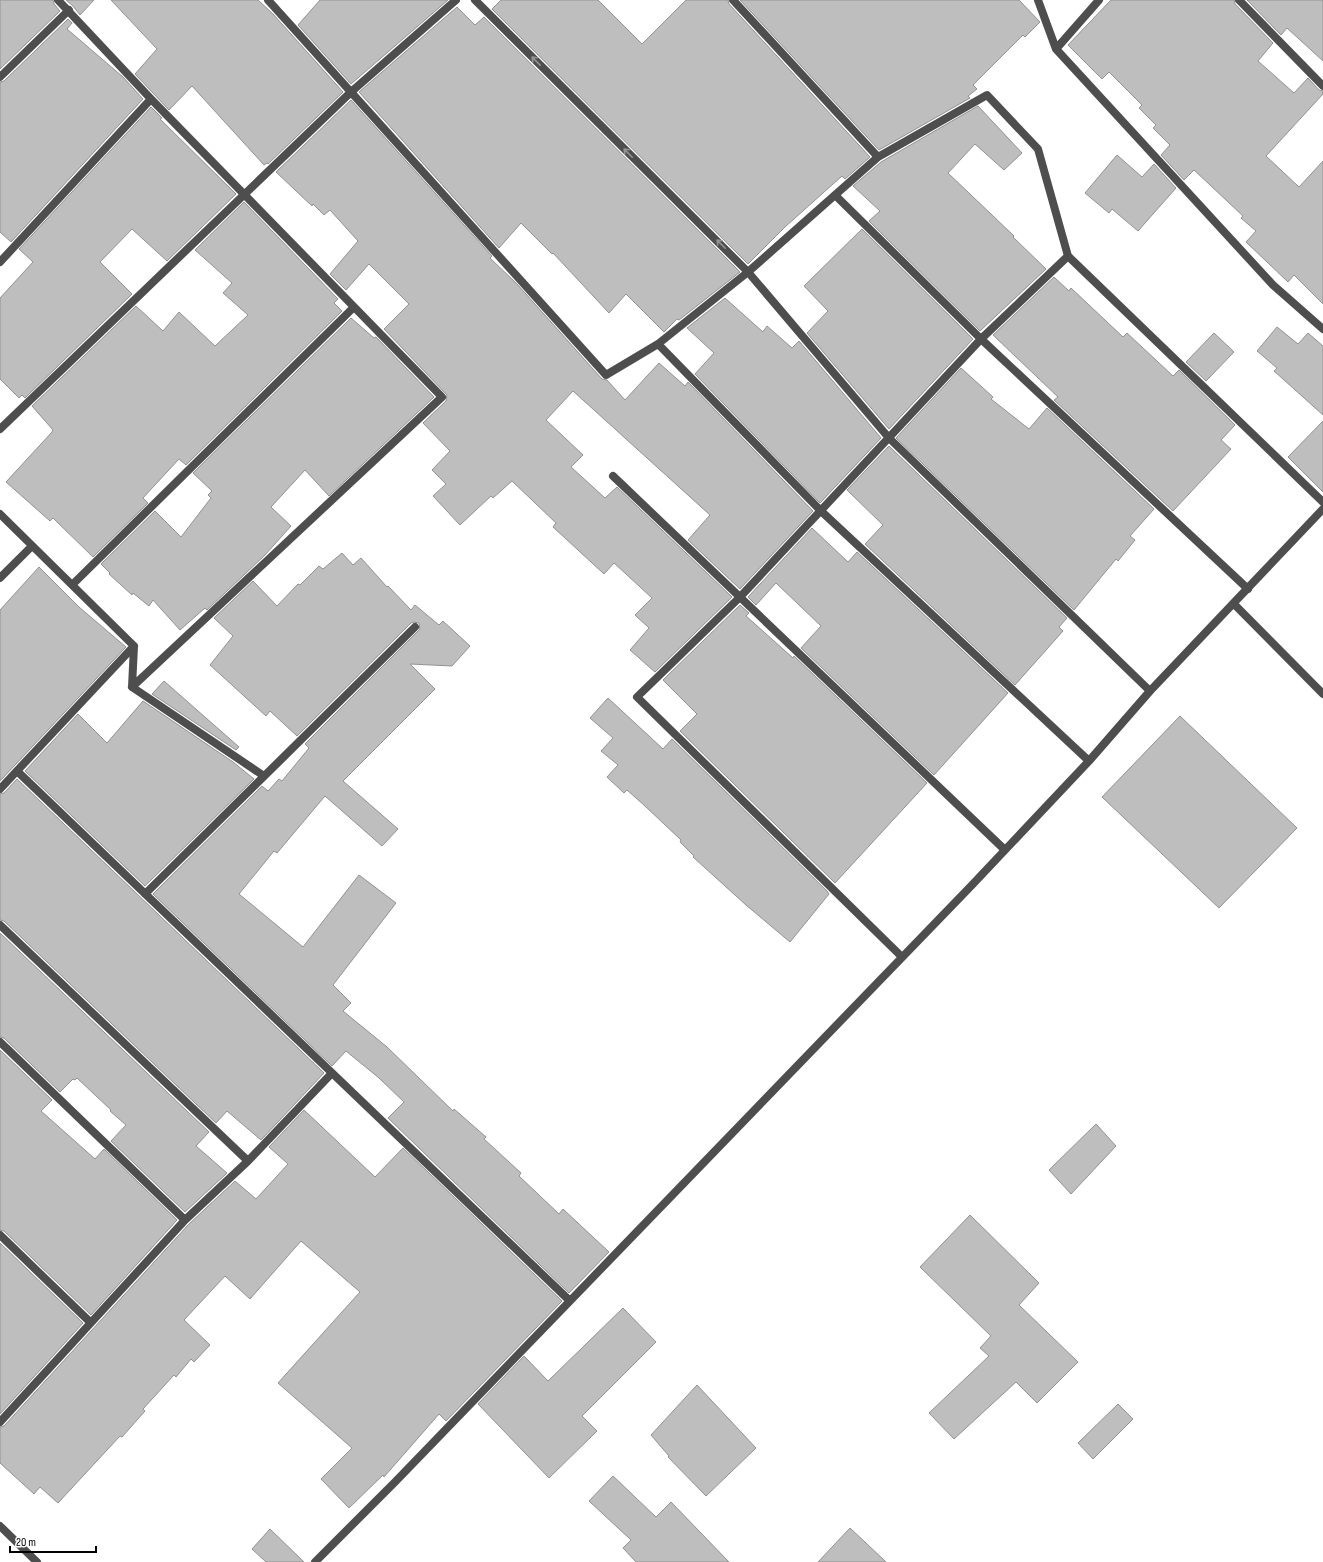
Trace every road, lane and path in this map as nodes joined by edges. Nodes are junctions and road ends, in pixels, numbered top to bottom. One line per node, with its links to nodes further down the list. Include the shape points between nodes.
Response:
1 (58, 0): 9 (street)
2 (268, 0): 13 (street)
3 (456, 0): 13 (street)
4 (475, 0): 20 (street, one-way to 4)
5 (732, 0): 15 (street)
6 (1038, 0): 10 (street)
7 (1100, 0): 10 (street)
8 (1239, 0): 12 (street)
9 (69, 10): 11 (street); 14 (street)
10 (1056, 49): 22 (street, via 1273,285)
11 (0, 77)
12 (1323, 86)
13 (351, 92): 16 (street); 24 (street, via 606,375)
14 (151, 99): 16 (street); 19 (street)
15 (878, 157): 17 (street); 18 (street, via 987,95 1038,149)
16 (244, 194): 21 (street); 25 (street)
17 (835, 195): 20 (street); 23 (street)
18 (1068, 256): 23 (street); 28 (street)
19 (0, 262)
20 (748, 272): 24 (street); 26 (street)
21 (354, 307): 34 (street); 40 (street, via 442,397)
22 (1323, 329)
23 (981, 339): 26 (street); 35 (street)
24 (658, 344): 30 (street)
25 (0, 429)
26 (889, 438): 30 (street); 41 (street)
27 (613, 476): 36 (street)
28 (1323, 502)
29 (1323, 509): 35 (street)
30 (821, 510): 36 (street); 43 (street)
31 (0, 514): 32 (street)
32 (32, 546): 33 (street); 34 (street)
33 (0, 578)
34 (72, 585): 39 (street)
35 (1248, 589): 37 (street)
36 (740, 597): 47 (street); 50 (street, via 637,697)
37 (1234, 604): 41 (street); 42 (street)
38 (415, 627): 45 (street)
39 (134, 646): 40 (street); 44 (street)
40 (132, 687): 45 (street)
41 (1150, 691): 43 (street)
42 (1323, 694)
43 (1088, 761): 47 (street)
44 (17, 771): 46 (street); 48 (street)
45 (264, 776): 48 (street)
46 (0, 789)
47 (1005, 850): 50 (street)
48 (145, 894): 52 (street)
49 (0, 925): 53 (street)
50 (902, 958): 56 (street)
51 (0, 1042): 54 (street)
52 (332, 1073): 53 (street); 56 (street)
53 (248, 1161): 54 (street)
54 (185, 1220): 57 (street)
55 (0, 1235): 57 (street)
56 (570, 1301): 61 (street)
57 (90, 1322): 58 (street)
58 (0, 1422)
59 (0, 1526): 60 (street)
60 (37, 1562)
61 (315, 1562)

